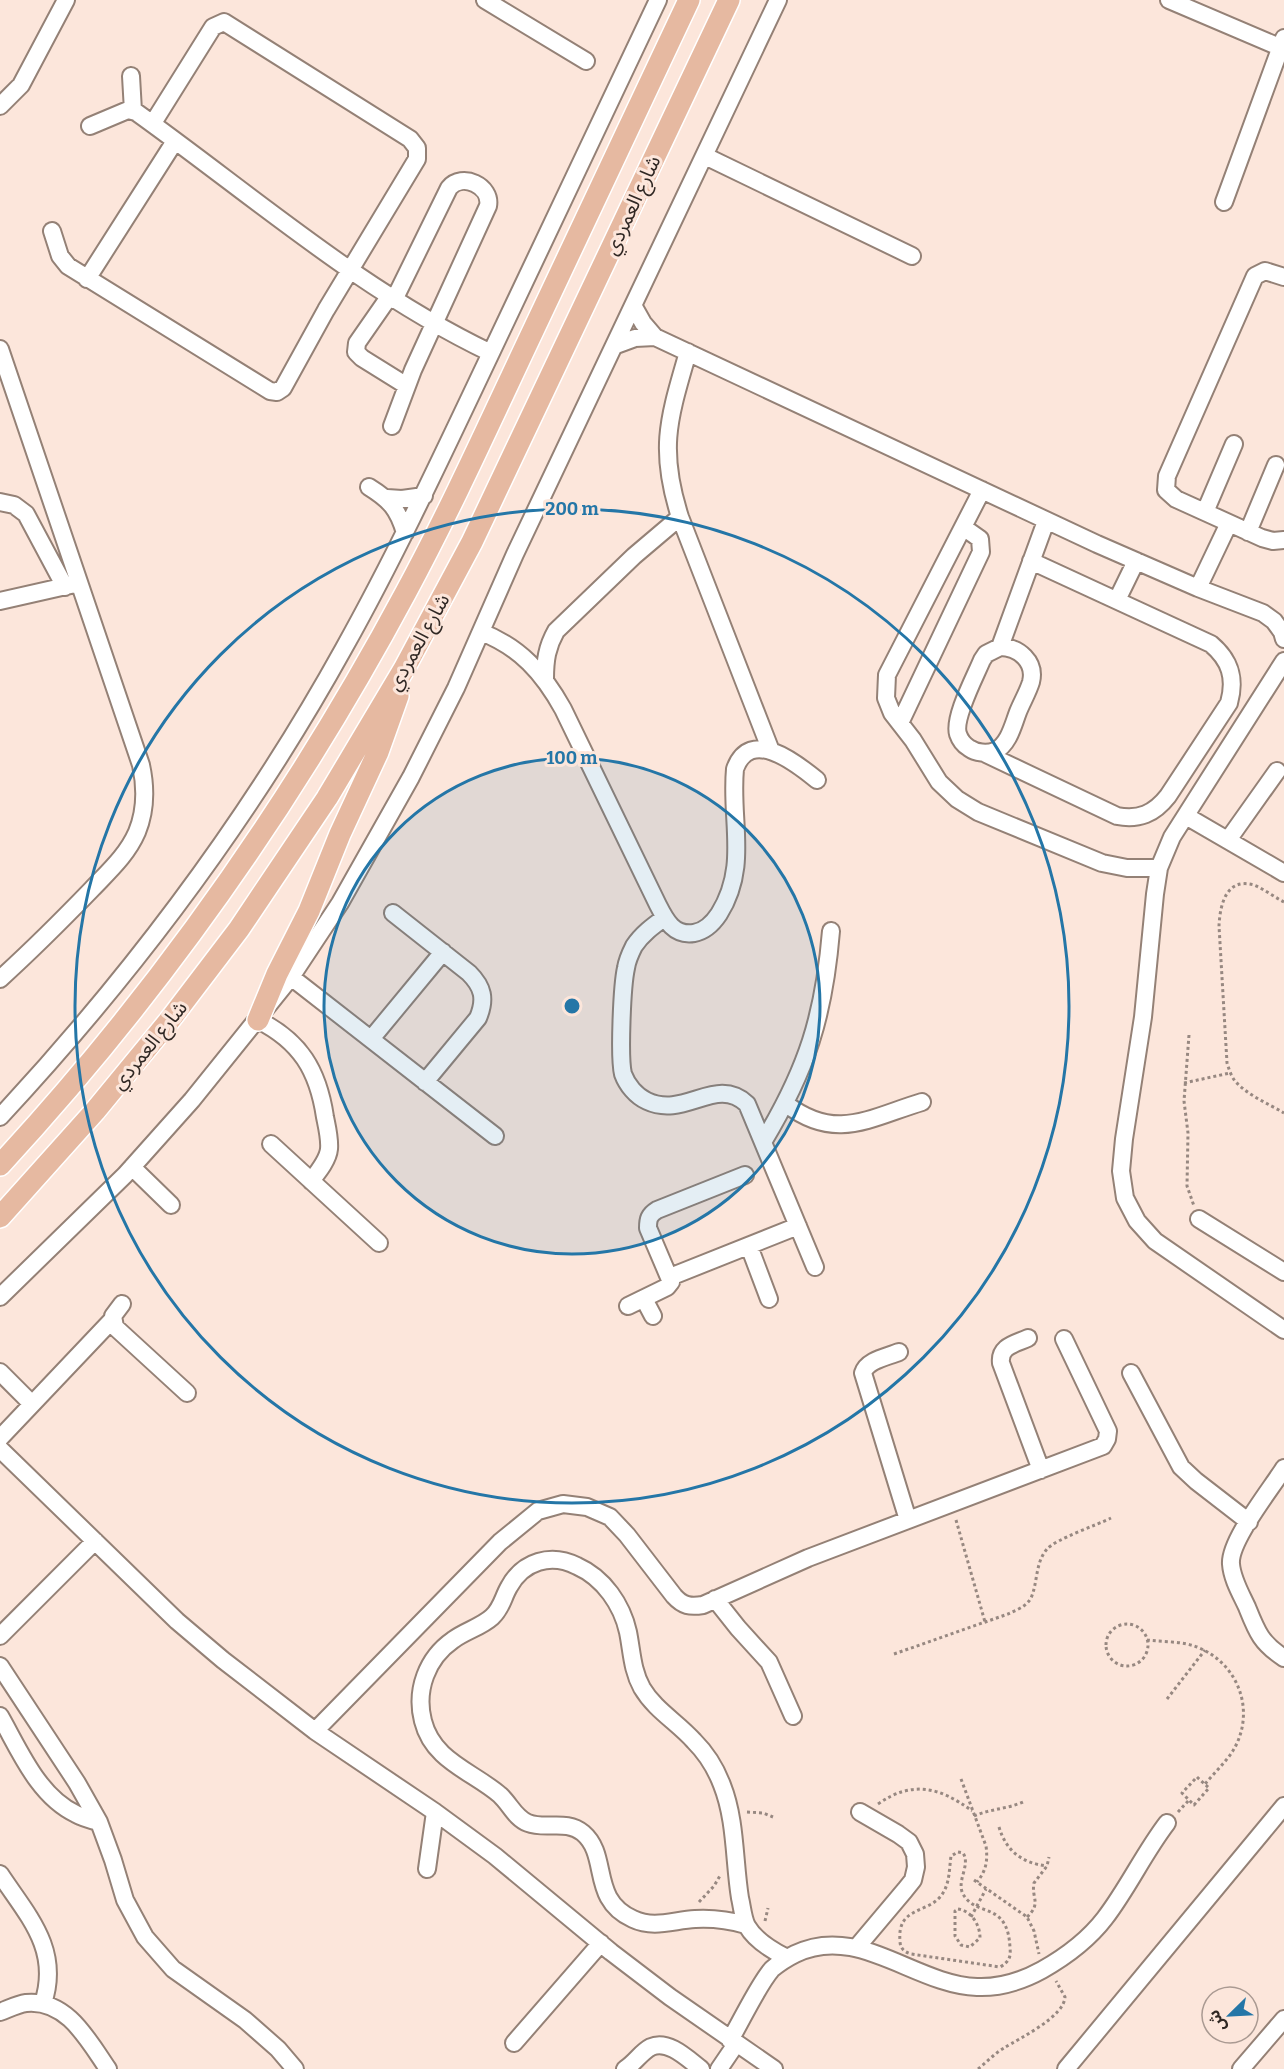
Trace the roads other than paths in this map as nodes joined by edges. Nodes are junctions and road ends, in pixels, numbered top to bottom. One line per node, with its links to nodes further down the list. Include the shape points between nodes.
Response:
1 (66, 0): 11 (street, via 21,85)
2 (485, 0): 9 (street)
3 (658, 0): 30 (street)
4 (689, 0): 84 (main road, شارع العمردي, via 439,530 339,710 297,780 206,914 110,1038)
5 (729, 0): 58 (main road, شارع العمردي, via 477,532)
6 (778, 0): 16 (street)
7 (1169, 0): 8 (street)
8 (1283, 45): 17 (street)
9 (586, 61)
10 (131, 76): 12 (street)
11 (0, 106)
12 (133, 111): 13 (street); 14 (street)
13 (153, 123): 15 (street); 20 (street, via 213,27 224,22 410,139 417,148 417,159)
14 (90, 126)
15 (175, 141): 20 (street); 22 (street)
16 (705, 156): 19 (street); 24 (street)
17 (1224, 202)
18 (52, 231): 22 (street, via 62,260)
19 (912, 256)
20 (350, 270): 22 (street, via 283,388 273,393); 23 (street)
21 (1284, 277): 40 (street, via 1265,271 1255,276 1167,476 1166,490 1170,495)
22 (87, 279)
23 (391, 298): 25 (street); 25 (street, via 448,188 465,180 483,189 488,206); 31 (street, via 357,343 356,352)
24 (634, 307): 26 (street); 27 (street)
25 (433, 324): 30 (street); 31 (street)
26 (655, 337): 27 (street, via 635,338); 29 (street)
27 (616, 345): 54 (street)
28 (0, 349): 50 (street)
29 (688, 352): 36 (street); 41 (street, via 670,411 667,438 667,465)
30 (491, 353): 37 (street)
31 (407, 386): 32 (street)
32 (392, 426)
33 (1234, 444): 40 (street)
34 (1276, 465): 45 (street)
35 (369, 487): 38 (street)
36 (982, 490): 42 (street); 44 (street)
37 (424, 496): 38 (street); 46 (street)
38 (387, 498): 46 (street)
39 (0, 501): 50 (street, via 26,514)
40 (1205, 512): 43 (street)
41 (680, 517): 59 (street, via 556,631 545,658); 61 (street)
42 (1046, 520): 48 (street); 49 (street)
43 (1229, 523): 45 (street); 51 (street)
44 (963, 528): 60 (street, via 887,675 886,698); 60 (street, via 980,539 981,552)
45 (1248, 532): 47 (street, via 1274,541)
46 (405, 533): 80 (street, via 344,650 236,822 115,986)
47 (1284, 540)
48 (1032, 561): 52 (street); 56 (street)
49 (1136, 561): 51 (street); 52 (street)
50 (72, 585): 53 (street); 74 (street, via 141,765 145,790 142,816 123,857)
51 (1198, 588): 55 (street, via 1263,613 1274,621)
52 (1117, 600): 62 (street, via 1211,644 1221,652 1232,676 1229,703 1161,806 1140,817 1117,816)
53 (0, 601)
54 (481, 632): 59 (street, via 517,651); 73 (street, via 434,732 364,862)
55 (1284, 639)
56 (1000, 647): 62 (street, via 982,660 957,722 963,744); 62 (street, via 1015,649 1027,659 1031,682 1005,743)
57 (1284, 661): 65 (street)
58 (404, 669): 75 (main road, via 378,752); 89 (main road, شارع العمردي, via 327,798 239,928 133,1066)
59 (545, 679): 70 (street)
60 (900, 723): 67 (street, via 939,782 967,806 1102,863)
61 (771, 751): 64 (street); 70 (street, via 747,750 735,769 737,864 724,905 713,923 701,932 687,934 673,929)
62 (984, 753)
63 (1277, 771): 66 (street)
64 (817, 780)
65 (1186, 816): 66 (street); 67 (street)
66 (1228, 840): 68 (street)
67 (1159, 868): 104 (street, via 1143,1017 1124,1139 1121,1171 1125,1198 1137,1221 1155,1241)
68 (1284, 873)
69 (393, 913): 72 (street)
70 (664, 918): 82 (street, via 647,930 626,967 621,1059 624,1075 631,1089 659,1106 675,1107 726,1093 738,1096 747,1104)
71 (831, 931): 79 (street, via 828,976 819,1020)
72 (443, 952): 76 (street); 77 (street, via 478,982 483,1006 478,1018)
73 (291, 977): 75 (street); 76 (street)
74 (0, 979)
75 (258, 1020): 85 (street); 87 (street, via 294,1043 314,1075 325,1112 329,1150)
76 (371, 1039): 77 (street)
77 (425, 1082): 81 (street)
78 (922, 1102): 79 (street, via 839,1126 801,1116)
79 (786, 1104): 82 (street)
80 (0, 1117)
81 (495, 1136)
82 (763, 1142): 91 (street)
83 (271, 1144): 87 (street)
84 (0, 1165)
85 (132, 1167): 88 (street); 97 (street)
86 (745, 1175): 96 (street, via 651,1214 648,1228)
87 (311, 1181): 92 (street)
88 (171, 1205)
89 (0, 1217)
90 (1199, 1220): 95 (street)
91 (798, 1226): 93 (street); 94 (street)
92 (379, 1243)
93 (748, 1246): 96 (street); 99 (street)
94 (815, 1267)
95 (1284, 1272)
96 (670, 1277): 98 (street, via 668,1287)
97 (0, 1298)
98 (644, 1299): 101 (street); 102 (street)
99 (769, 1299)
100 (122, 1304): 103 (street)
101 (628, 1306)
102 (653, 1316)
103 (112, 1320): 110 (street); 111 (street)
104 (1284, 1330)
105 (1029, 1338): 115 (street, via 1003,1350 1000,1356)
106 (1064, 1339): 115 (street, via 1105,1424 1107,1439 1103,1446)
107 (899, 1352): 116 (street, via 869,1364 863,1373)
108 (0, 1372): 111 (street)
109 (1131, 1373): 117 (street, via 1182,1467)
110 (187, 1393)
111 (32, 1404): 112 (street)
112 (0, 1438)
113 (0, 1449): 118 (street)
114 (1284, 1468): 117 (street)
115 (1041, 1470): 116 (street)
116 (908, 1520): 119 (street)
117 (1249, 1522): 121 (street, via 1234,1545 1232,1571 1261,1639)
118 (95, 1540): 120 (street); 125 (street, via 177,1621)
119 (715, 1599): 124 (street, via 769,1662); 125 (street, via 692,1607 682,1604 610,1517 587,1507 563,1504 538,1511 500,1542)
120 (0, 1636)
121 (1284, 1658)
122 (0, 1666): 129 (street)
123 (0, 1716): 129 (street, via 39,1784 66,1808)
124 (793, 1716)
125 (315, 1731): 127 (street)
126 (1284, 1806): 148 (street)
127 (435, 1812): 131 (street); 134 (street)
128 (862, 1814): 135 (street, via 909,1842 916,1867 913,1880)
129 (99, 1822): 144 (street, via 125,1900 145,1937 173,1970 244,2020)
130 (1167, 1823): 135 (street, via 1104,1920 1043,1969 1004,1986 976,1987 914,1970)
131 (427, 1869)
132 (0, 1874): 137 (street, via 42,1941 48,1966)
133 (746, 1925): 133 (street, via 722,1785 694,1740 643,1689 635,1672 622,1613 611,1594 597,1579 560,1559 540,1560 522,1570 493,1616 453,1640 436,1656 424,1677 420,1700 423,1724 434,1745 446,1759 502,1797 525,1822 566,1825 582,1832 596,1850 610,1900 633,1920 664,1924 706,1918); 136 (street)
134 (600, 1943): 140 (street); 141 (street)
135 (857, 1947): 136 (street, via 821,1946)
136 (787, 1958): 140 (street, via 765,1981)
137 (43, 2003): 138 (street, via 24,2003); 143 (street, via 61,2010 74,2023)
138 (0, 2012)
139 (1284, 2019): 149 (street)
140 (733, 2042): 146 (street); 147 (street)
141 (514, 2043)
142 (629, 2068): 145 (street, via 651,2047 662,2045)
143 (108, 2069)
144 (295, 2069)
145 (701, 2069)
146 (719, 2069)
147 (774, 2069)
148 (1066, 2069)
149 (1240, 2069)

